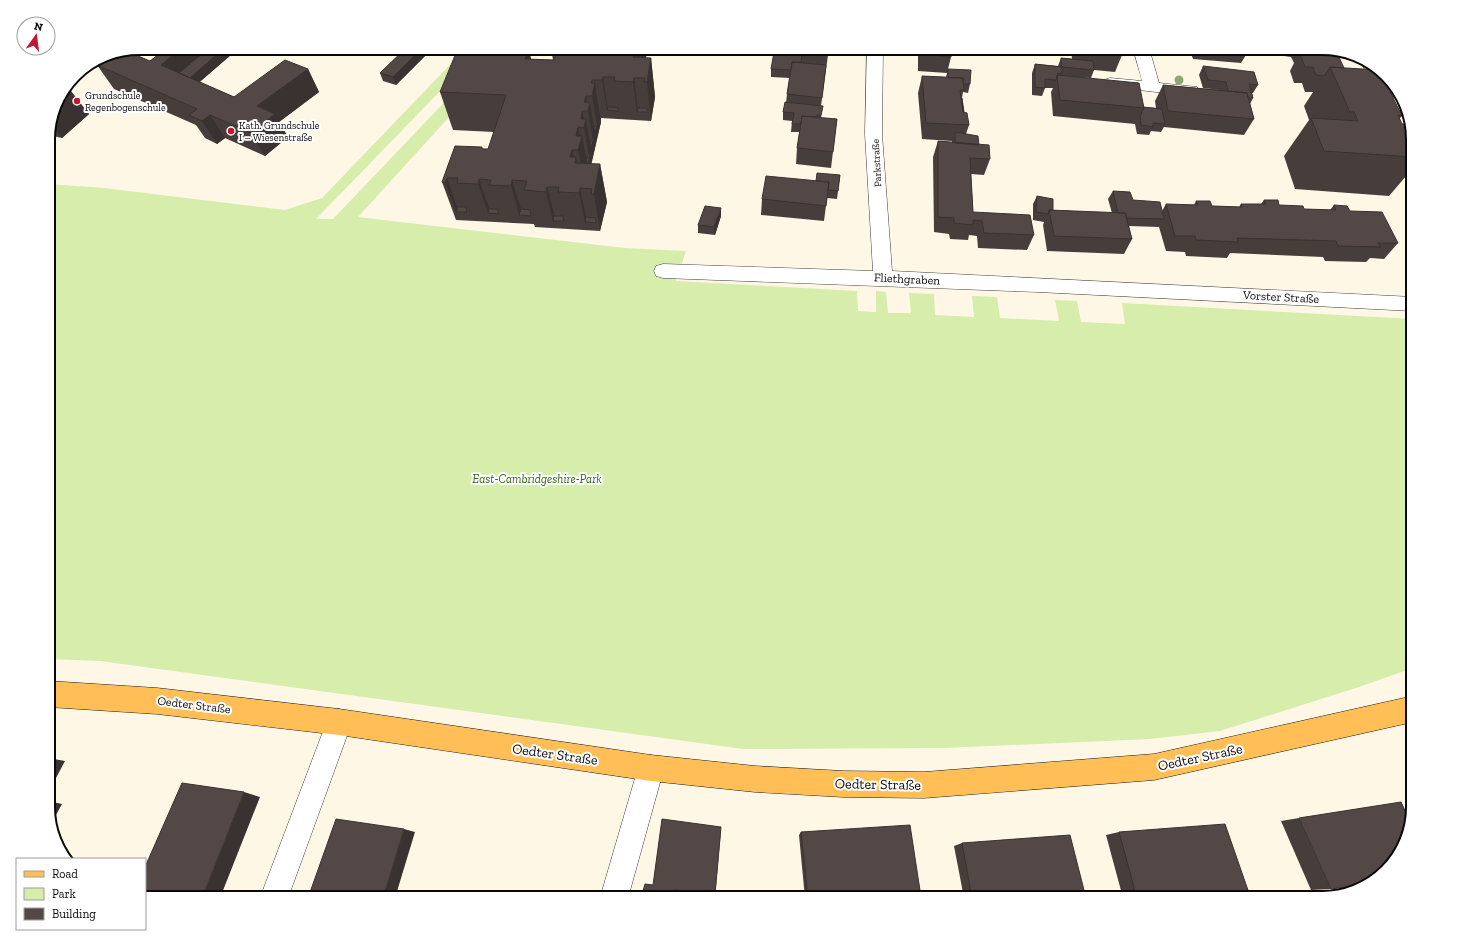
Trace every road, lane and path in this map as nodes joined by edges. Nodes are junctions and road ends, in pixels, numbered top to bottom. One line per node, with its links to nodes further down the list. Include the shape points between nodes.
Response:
1 (874, 55): 9 (street, Parkstraße, via 872,76)
2 (1143, 55): 5 (street)
3 (1374, 73): 7 (main road)
4 (1092, 82): 5 (street)
5 (1152, 87): 6 (street)
6 (1209, 93)
7 (1393, 114)
8 (664, 271): 9 (street, Fliethgraben)
9 (882, 278): 10 (street, Fliethgraben)
10 (1150, 290): 11 (street, Vorster Straße)
11 (1406, 304)
12 (55, 694): 14 (main road, Oedter Straße, via 157,701)
13 (1406, 710): 15 (main road, Oedter Straße, via 1310,734 1154,767 924,785 755,779)
14 (339, 722): 15 (main road, Oedter Straße); 16 (street)
15 (651, 768): 17 (street)
16 (277, 891)
17 (616, 891)

